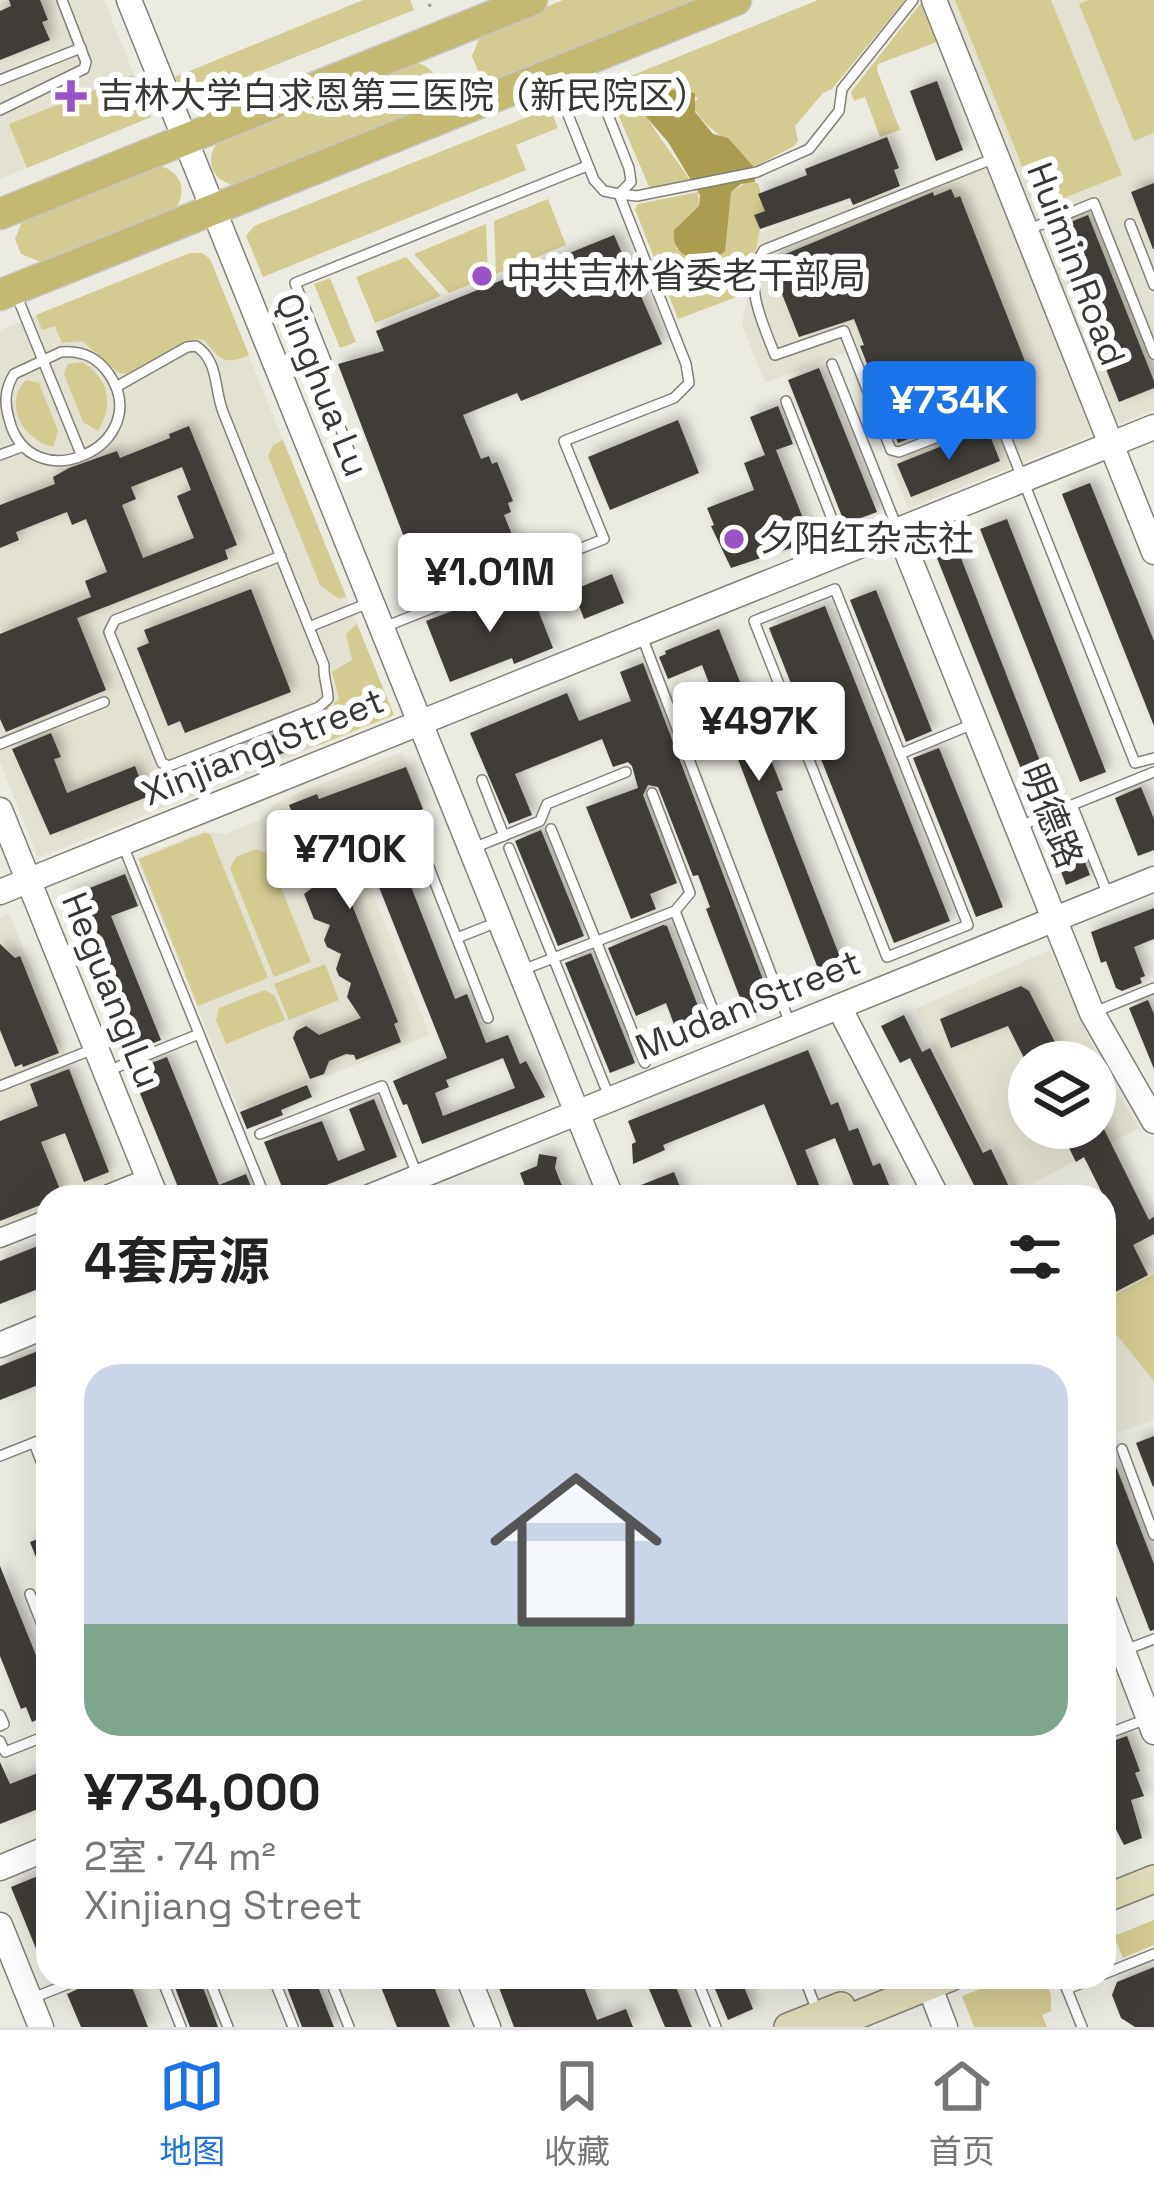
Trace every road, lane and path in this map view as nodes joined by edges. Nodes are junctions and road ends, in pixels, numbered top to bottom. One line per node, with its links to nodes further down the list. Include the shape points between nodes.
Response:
1 (62, 0): 7 (lane)
2 (129, 0): 12 (street, Qinghua Lu)
3 (532, 0): 12 (main road)
4 (736, 0): 8 (main road)
5 (913, 0): 15 (lane, via 842,89 838,111 808,149 757,172)
6 (934, 0): 13 (street, Huimin Road)
7 (81, 48): 10 (lane); 11 (lane, via 86,62 76,76)
8 (586, 60): 9 (main road); 15 (lane, via 629,168 631,182)
9 (551, 74): 14 (lane); 16 (main road)
10 (0, 80)
11 (0, 110)
12 (185, 140): 16 (street, Qinghua Lu); 17 (main road)
13 (996, 158): 19 (street, Huimin Road); 33 (lane, via 764,250 752,295 775,355 844,332 891,450 994,415)
14 (587, 166): 15 (lane, via 604,191); 30 (lane, via 295,283)
15 (619, 194): 40 (lane, via 690,374 674,398 564,441 604,539)
16 (213, 210): 21 (main road); 38 (street, Qinghua Lu)
17 (0, 214)
18 (1130, 224): 20 (lane)
19 (1024, 231): 22 (lane, via 1094,203); 28 (street, Huimin Road)
20 (1154, 285)
21 (7, 292): 23 (lane)
22 (1154, 354)
23 (42, 359): 25 (lane, via 83,352); 29 (lane, via 7,385); 31 (lane)
24 (832, 364): 34 (lane)
25 (116, 387): 31 (lane, via 112,435); 37 (lane, via 188,347 203,351)
26 (786, 401): 35 (lane)
27 (1154, 427): 28 (street, Xinjiang Street)
28 (1110, 445): 33 (street, Xinjiang Street); 36 (street, Huimin Road)
29 (21, 447): 31 (lane, via 50,461); 32 (lane)
30 (349, 450)
31 (80, 454)
32 (0, 455)
33 (1023, 480): 34 (street, Xinjiang Street); 47 (lane, via 1135,763)
34 (898, 530): 35 (street, Xinjiang Street); 44 (street, 明德路)
35 (845, 552): 41 (street, Xinjiang Street)
36 (1154, 552)
37 (280, 556): 39 (lane); 39 (lane, via 110,626 162,764 328,699)
38 (371, 602): 39 (lane); 40 (street, Qinghua Lu)
39 (309, 627)
40 (382, 628): 43 (street, Qinghua Lu)
41 (641, 634): 43 (street, Xinjiang Street); 76 (lane)
42 (104, 702): 45 (lane)
43 (420, 723): 58 (street, Xinjiang Street); 60 (street, Qinghua Lu)
44 (975, 723): 46 (lane); 54 (street, 明德路)
45 (0, 744)
46 (900, 754): 46 (lane, via 968,925 887,957 754,621 835,589)
47 (1154, 758)
48 (626, 772): 56 (lane, via 547,804 540,821)
49 (1154, 772): 52 (lane)
50 (482, 780): 56 (lane)
51 (652, 793): 65 (lane, via 690,893)
52 (1072, 805): 54 (lane); 64 (lane)
53 (0, 810): 62 (street, Heguang Lu)
54 (1017, 827): 66 (street, 明德路)
55 (551, 829): 69 (lane)
56 (504, 836): 60 (lane)
57 (419, 842): 68 (lane)
58 (122, 843): 62 (street, Xinjiang Street); 78 (lane)
59 (509, 848): 70 (lane)
60 (471, 849): 67 (street, Qinghua Lu)
61 (1154, 879): 64 (street, Mudan Street)
62 (29, 880): 63 (street, Xinjiang Street); 79 (street, Heguang Lu)
63 (0, 892)
64 (1109, 898): 66 (street, Mudan Street)
65 (675, 911): 69 (lane); 77 (lane)
66 (1054, 920): 73 (street, Mudan Street); 74 (street, 明德路)
67 (500, 921): 68 (lane); 71 (street, Qinghua Lu)
68 (457, 938): 75 (lane)
69 (596, 942): 70 (lane); 80 (lane)
70 (554, 958): 71 (lane); 82 (lane)
71 (520, 971): 83 (street, Qinghua Lu)
72 (1154, 988): 74 (lane)
73 (838, 1007): 76 (street, Mudan Street); 91 (street)
74 (1092, 1013): 84 (street, 明德路)
75 (488, 1018)
76 (791, 1027): 82 (street, Mudan Street)
77 (720, 1028)
78 (200, 1034): 79 (lane); 88 (lane)
79 (100, 1060): 81 (lane); 87 (street, Heguang Lu)
80 (645, 1063)
81 (0, 1086)
82 (610, 1100): 83 (street, Mudan Street)
83 (578, 1114): 86 (street, Mudan Street); 90 (street, Qinghua Lu)
84 (1154, 1121)
85 (260, 1134): 86 (lane, via 382,1086)
86 (418, 1177): 89 (street, Mudan Street)
87 (151, 1185)
88 (260, 1185)
89 (398, 1185)
90 (606, 1185)
91 (931, 1185)
92 (36, 1224): 93 (street)
93 (0, 1238)
94 (36, 1330): 95 (street)
95 (0, 1345)
96 (34, 1443): 97 (lane); 99 (lane)
97 (36, 1448)
98 (1122, 1449): 100 (lane)
99 (0, 1456)
100 (1154, 1535)
101 (30, 1594): 102 (lane)
102 (36, 1609)
103 (1116, 1633): 105 (street)
104 (1154, 1639): 105 (lane)
105 (1123, 1651): 107 (street)
106 (0, 1715): 108 (lane)
107 (1151, 1725): 109 (lane)
108 (0, 1726)
109 (1116, 1733)
110 (36, 1740): 111 (lane, via 5,1752)
111 (0, 1741)
112 (36, 1854): 113 (street)
113 (0, 1868)
114 (1154, 1879): 115 (main road)
115 (1116, 1894)
116 (1154, 1895): 117 (main road)
117 (1116, 1910)
118 (0, 1925): 132 (street)
119 (1154, 1954): 120 (lane)
120 (1116, 1969)
121 (57, 1989): 132 (lane)
122 (166, 1989): 135 (lane)
123 (213, 1989): 136 (lane)
124 (278, 1989): 137 (lane)
125 (334, 1989): 138 (lane)
126 (472, 1989): 139 (street)
127 (701, 1989): 140 (lane)
128 (809, 1989): 133 (lane)
129 (904, 1989): 133 (main road)
130 (932, 1989): 142 (street)
131 (1067, 1989): 143 (lane)
132 (30, 2000): 134 (street)
133 (823, 2021): 141 (main road)
134 (41, 2027)
135 (182, 2027)
136 (228, 2027)
137 (293, 2027)
138 (349, 2027)
139 (488, 2027)
140 (716, 2027)
141 (788, 2027)
142 (945, 2027)
143 (1082, 2027)

